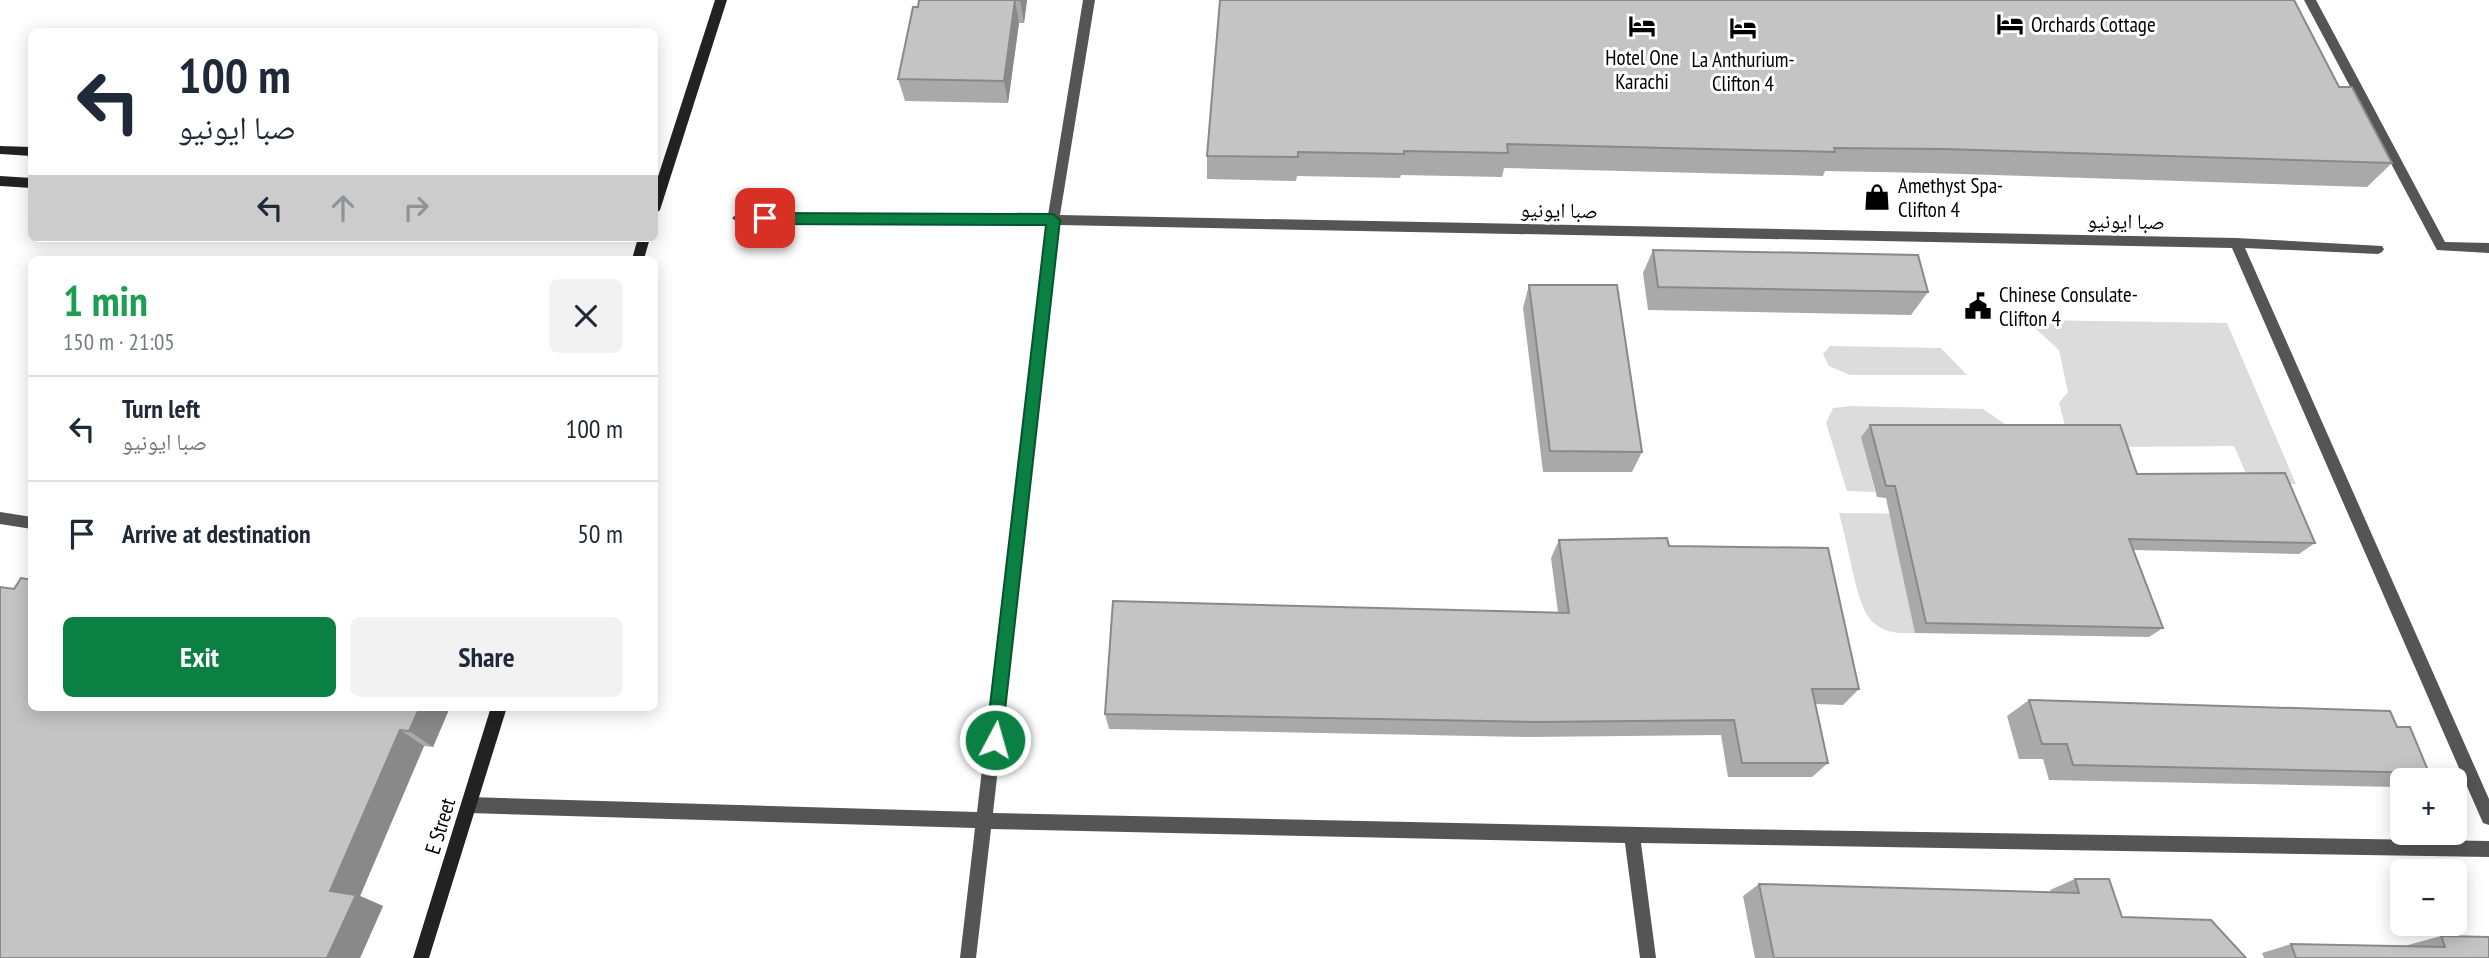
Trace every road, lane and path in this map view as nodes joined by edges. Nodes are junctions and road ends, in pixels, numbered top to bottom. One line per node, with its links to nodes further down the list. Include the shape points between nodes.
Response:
1 (721, 0): 8 (main road)
2 (1089, 0): 10 (street)
3 (2310, 0): 12 (street, via 2441,247)
4 (0, 150): 5 (main road)
5 (28, 152)
6 (0, 181): 7 (main road)
7 (28, 183)
8 (658, 189)
9 (738, 218): 10 (street, صبا ایونیو)
10 (1053, 220): 11 (street, صبا ایونیو); 19 (street)
11 (2236, 243): 13 (street, صبا ایونیو); 18 (street)
12 (2489, 248)
13 (2378, 249)
14 (0, 518): 15 (street)
15 (28, 522)
16 (498, 711): 17 (main road, E Street)
17 (469, 805): 19 (street); 22 (main road, E Street)
18 (2489, 817)
19 (986, 823): 20 (street); 23 (street)
20 (1632, 837): 21 (street); 24 (street)
21 (2489, 849)
22 (421, 958)
23 (968, 958)
24 (1648, 958)

